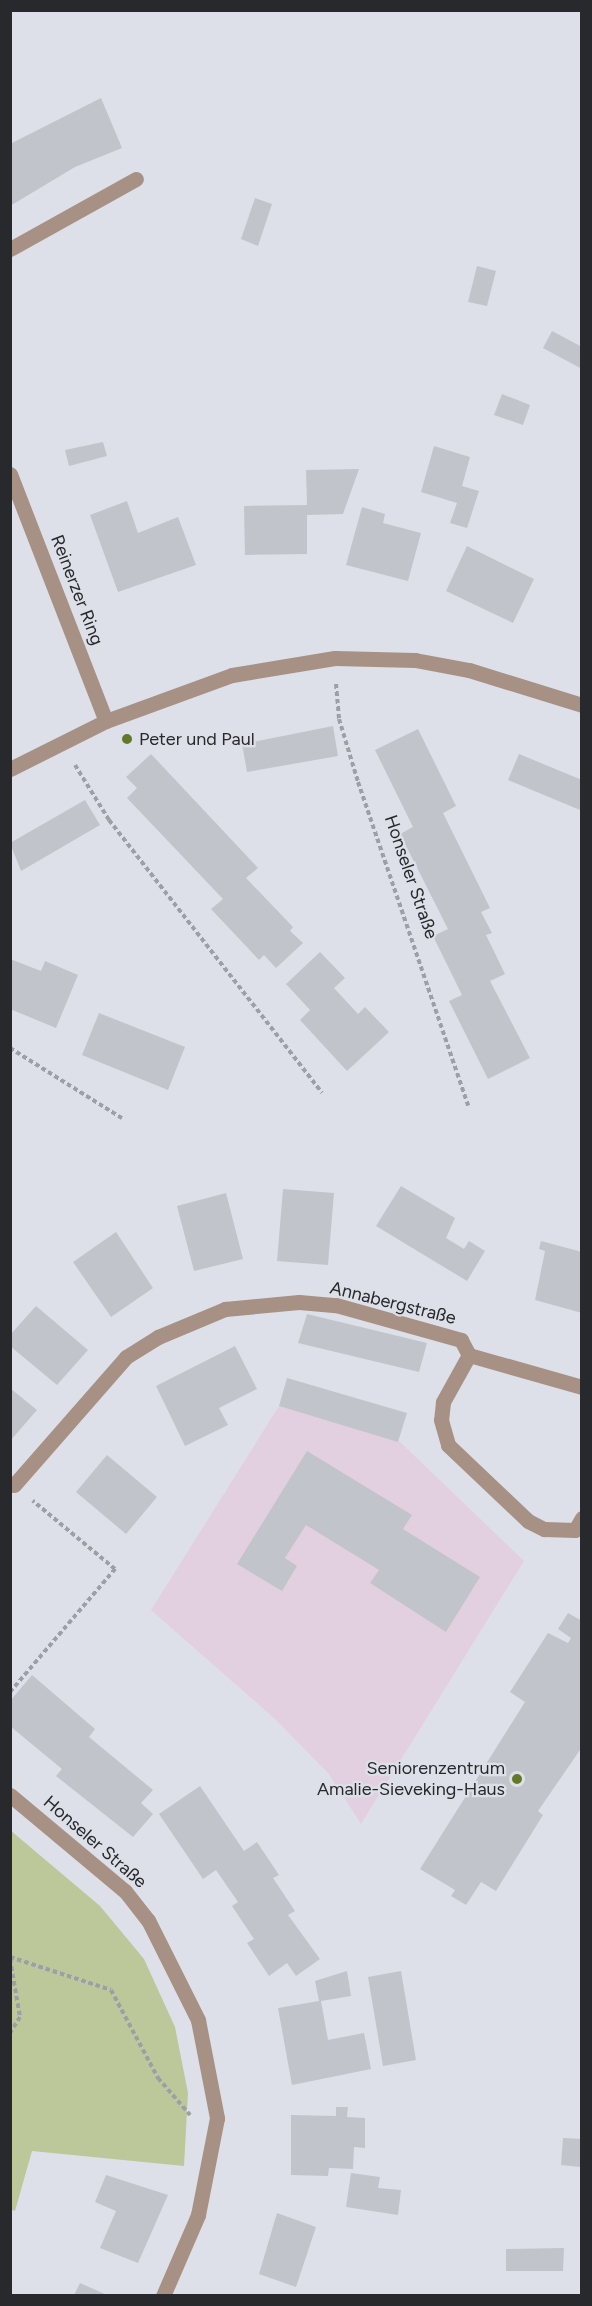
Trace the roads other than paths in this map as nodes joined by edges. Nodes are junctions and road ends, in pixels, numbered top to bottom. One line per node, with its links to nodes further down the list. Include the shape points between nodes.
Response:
1 (136, 179): 2 (street)
2 (10, 249)
3 (10, 474): 4 (street, Reinerzer Ring)
4 (15, 500): 6 (street, Reinerzer Ring)
5 (582, 705): 6 (street, via 469,670 415,660 334,658 232,675)
6 (106, 721): 7 (street)
7 (10, 770)
8 (469, 1355): 9 (street, Annabergstraße); 10 (street, Annabergstraße, via 461,1340 336,1305 299,1302 225,1309 158,1337 126,1357); 11 (street, via 443,1401 448,1445 528,1521 544,1529 575,1530)
9 (582, 1387)
10 (14, 1485)
11 (582, 1518)
12 (10, 1795): 13 (street, Honseler Straße, via 125,1891 148,1920 198,2020 217,2118 198,2215)
13 (163, 2295)

